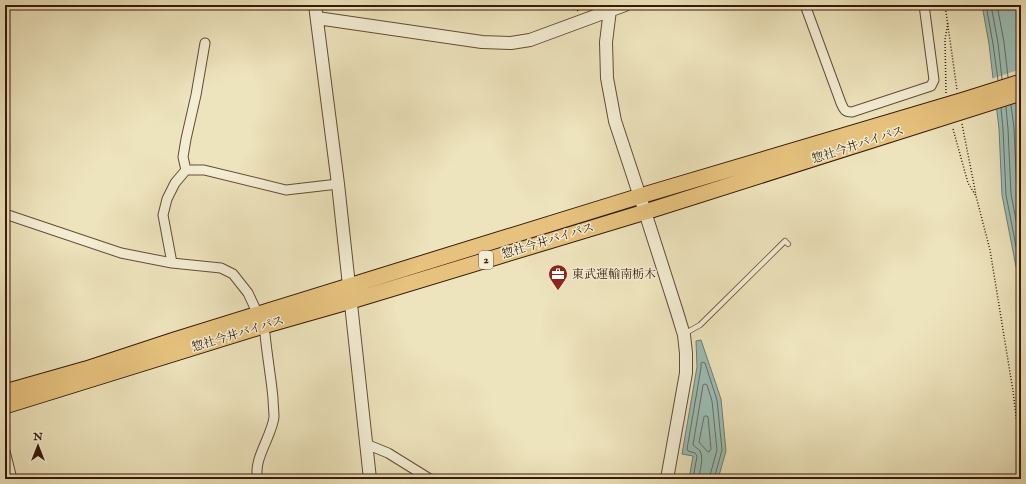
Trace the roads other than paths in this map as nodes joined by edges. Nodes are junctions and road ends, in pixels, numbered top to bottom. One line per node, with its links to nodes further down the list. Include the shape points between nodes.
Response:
1 (315, 5): 6 (street)
2 (625, 5): 5 (street)
3 (805, 5): 4 (street, via 840,103 847,112 931,86 934,80)
4 (924, 5)
5 (610, 8): 6 (street, via 530,40 511,42 482,42); 13 (street, via 606,42 607,78 615,121)
6 (317, 18): 12 (street)
7 (205, 43): 11 (street, via 183,157)
8 (1021, 82): 10 (main road, 惣社今井バイパス / 2)
9 (1021, 93): 10 (main road, 惣社今井バイパス / 2)
10 (959, 104): 13 (main road, 惣社今井バイパス / 2); 14 (main road, 惣社今井バイパス / 2)
11 (186, 170): 12 (street, via 204,170 286,190); 17 (street, via 174,183 163,215)
12 (338, 184): 18 (street)
13 (640, 196): 14 (street); 18 (main road, 惣社今井バイパス / 2)
14 (645, 212): 19 (main road, 惣社今井バイパス / 2); 22 (street)
15 (5, 214): 17 (street, via 121,253)
16 (788, 244): 22 (lane, via 785,241 700,325)
17 (172, 263): 20 (street, via 221,268 233,274 248,293)
18 (350, 286): 19 (street); 23 (main road, 惣社今井バイパス / 2)
19 (351, 301): 24 (main road, 惣社今井バイパス / 2); 25 (street)
20 (255, 308)
21 (265, 334): 28 (street, via 274,417 258,461)
22 (684, 335): 31 (street, via 686,373)
23 (5, 392)
24 (5, 406)
25 (366, 444): 29 (street); 30 (street, via 388,453)
26 (5, 451): 27 (street)
27 (12, 479)
28 (258, 479)
29 (370, 479)
30 (430, 479)
31 (667, 479)

